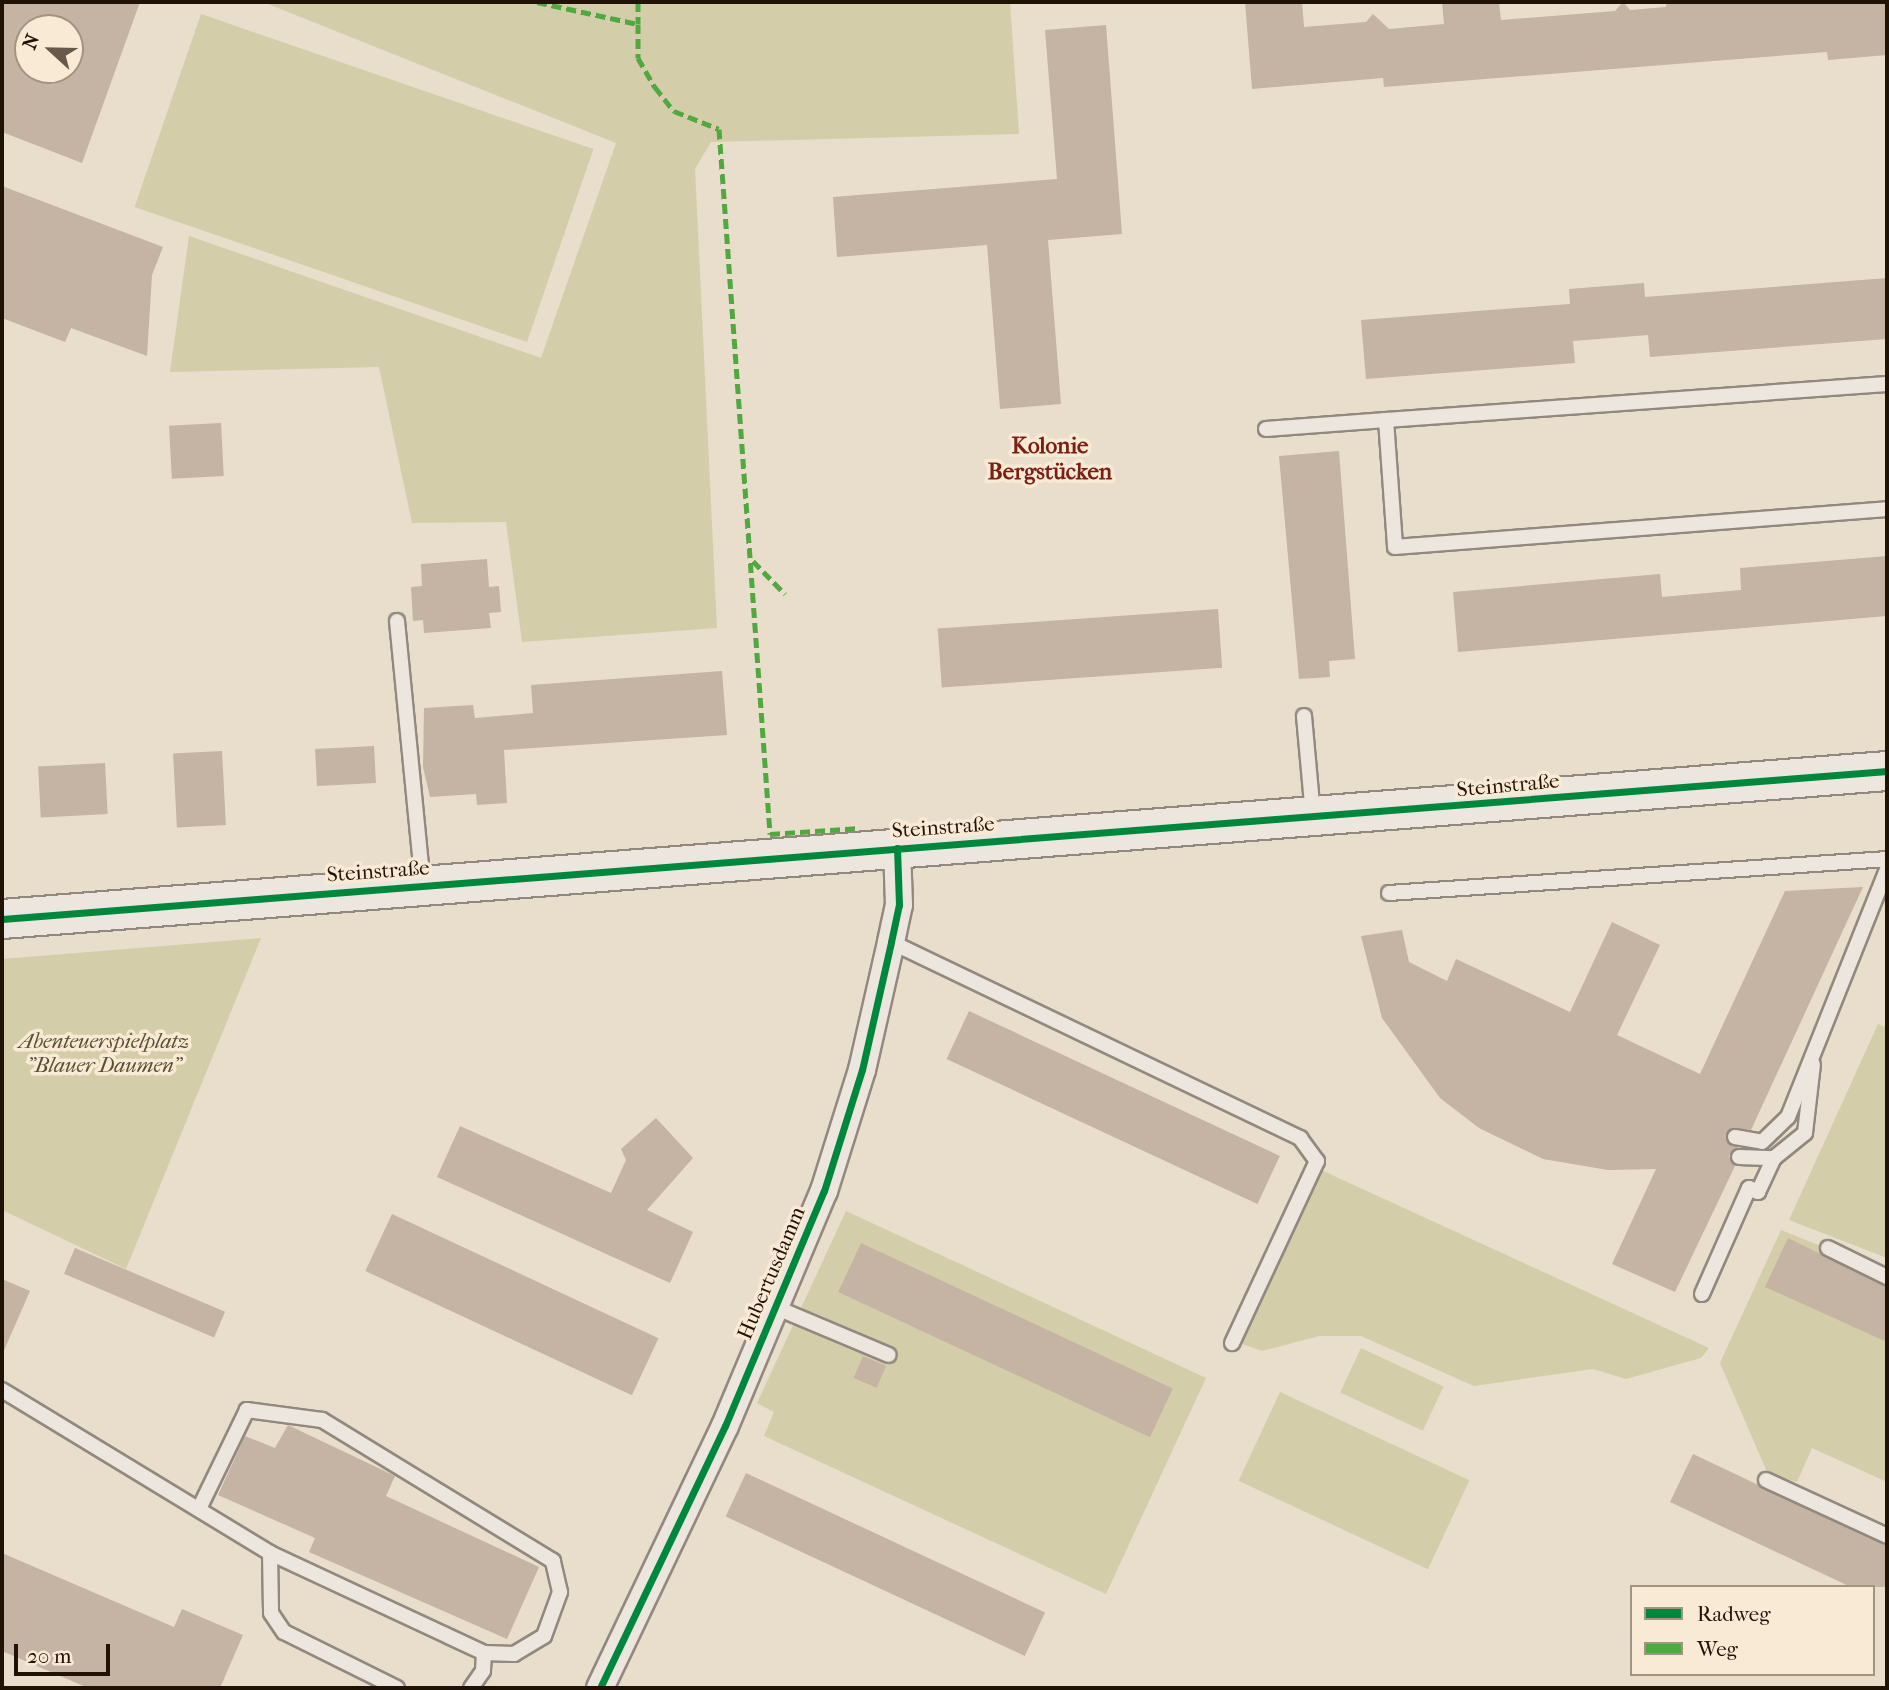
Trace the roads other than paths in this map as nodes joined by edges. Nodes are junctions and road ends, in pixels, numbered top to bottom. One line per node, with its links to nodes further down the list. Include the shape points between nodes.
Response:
1 (1887, 384): 2 (lane)
2 (1386, 420): 3 (lane); 4 (lane, via 1395,547)
3 (1266, 429)
4 (1887, 509)
5 (397, 621): 12 (lane)
6 (1304, 716): 8 (lane)
7 (1887, 771): 8 (street, Steinstraße)
8 (1313, 818): 9 (street, Steinstraße)
9 (897, 848): 12 (street, Steinstraße); 15 (street, Hubertusdamm, via 899,905)
10 (1887, 859): 13 (lane)
11 (1887, 870): 16 (lane)
12 (423, 886): 14 (street, Steinstraße)
13 (1389, 893)
14 (2, 919)
15 (891, 942): 23 (street, Hubertusdamm, via 851,1107); 24 (lane, via 1300,1138 1317,1161)
16 (1813, 1055): 17 (lane, via 1776,1135 1747,1143); 19 (lane, via 1812,1114 1805,1133)
17 (1735, 1136)
18 (1739, 1157): 19 (lane)
19 (1774, 1158): 22 (lane, via 1758,1192 1749,1188)
20 (1828, 1248): 21 (lane)
21 (1887, 1277)
22 (1702, 1294)
23 (777, 1308): 25 (lane); 34 (street, Hubertusdamm)
24 (1232, 1343)
25 (889, 1355)
26 (2, 1390): 28 (lane)
27 (1766, 1480): 29 (lane)
28 (199, 1509): 30 (lane); 31 (lane, via 247,1410 322,1420 553,1561 560,1592 544,1636 514,1654)
29 (1887, 1536)
30 (270, 1553): 31 (lane); 32 (lane, via 271,1613 284,1632)
31 (484, 1653): 33 (lane, via 483,1671)
32 (397, 1688)
33 (471, 1688)
34 (600, 1688)

